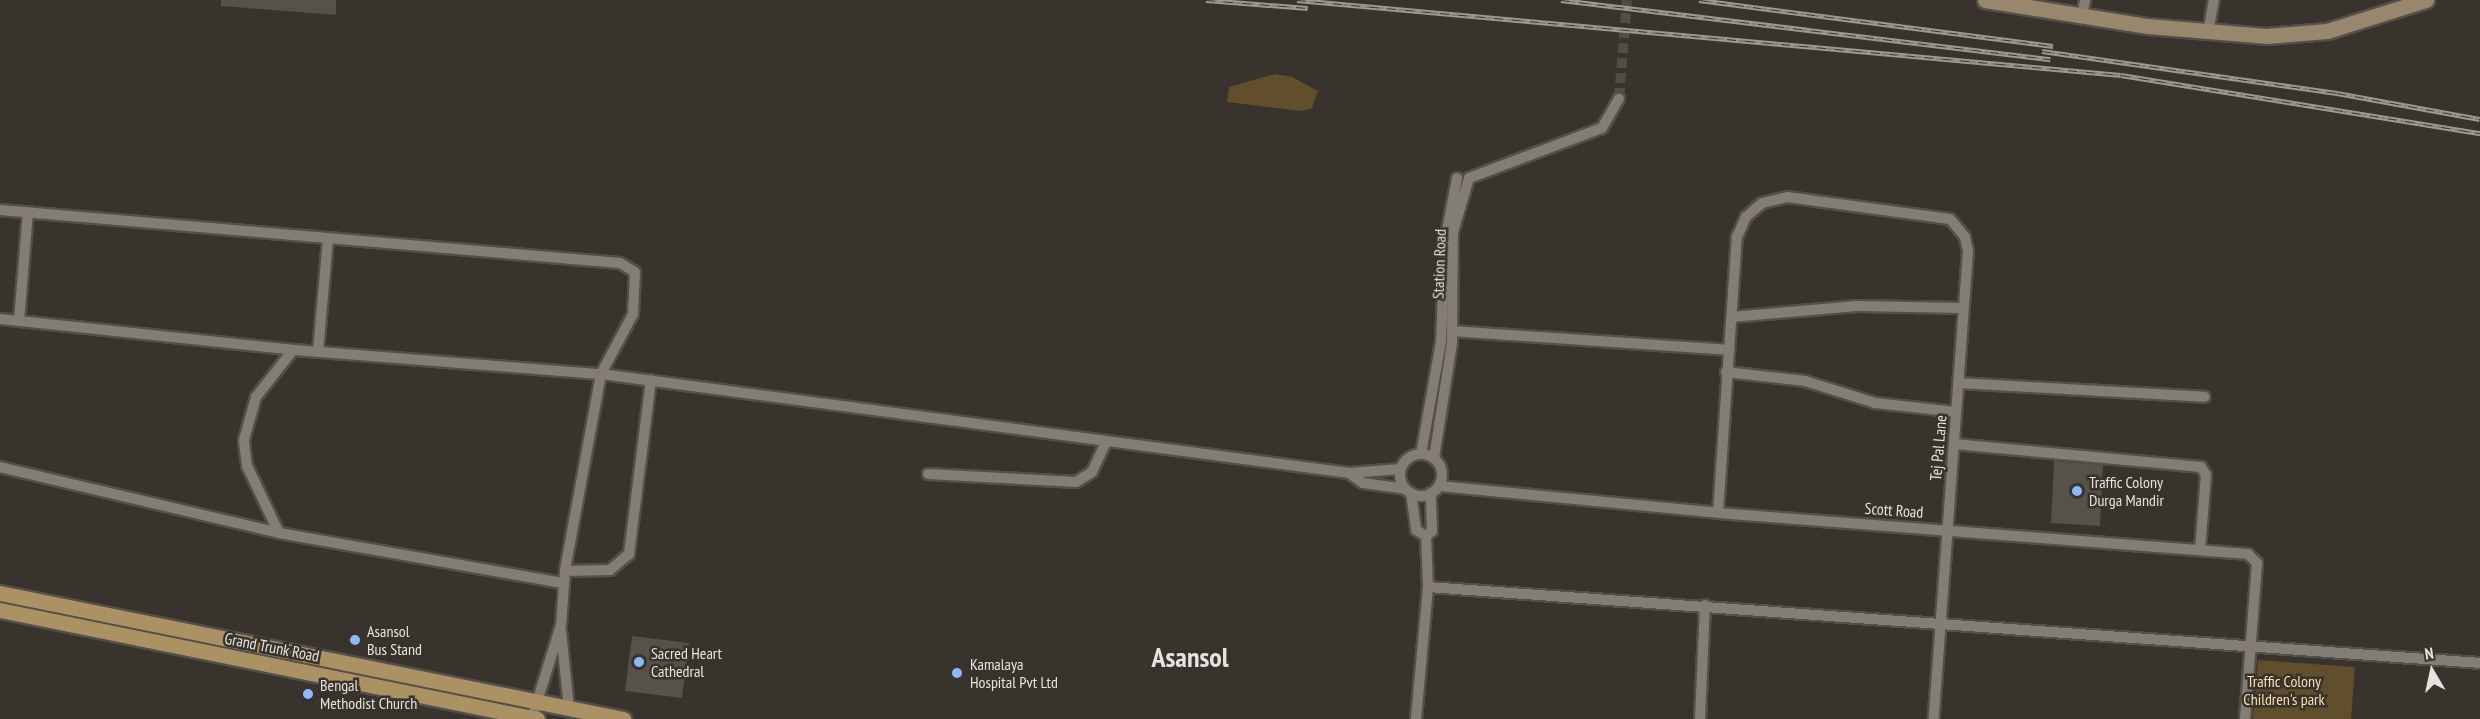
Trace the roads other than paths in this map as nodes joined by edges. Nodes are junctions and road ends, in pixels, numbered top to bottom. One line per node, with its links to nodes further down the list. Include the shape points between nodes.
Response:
1 (1985, 0): 4 (street)
2 (2085, 0): 7 (street)
3 (2214, 0): 8 (street)
4 (2001, 1): 6 (street)
5 (2421, 1): 8 (street, via 2307,35)
6 (2064, 7): 7 (street)
7 (2082, 16): 8 (street)
8 (2208, 33)
9 (1619, 98): 10 (street, via 1610,120 1592,133)
10 (1463, 178): 18 (street, Station Road, via 1453,232); 30 (street, Station Road, via 1445,241 1441,342)
11 (0, 210): 12 (street)
12 (28, 212): 13 (street); 17 (street)
13 (328, 239): 21 (street); 23 (street, via 629,266 638,282 637,304)
14 (1963, 308): 15 (street, via 1857,306); 15 (street, Tej Pal Lane, via 1968,251 1960,228 1939,215 1775,199 1754,209 1740,227); 25 (street, Tej Pal Lane)
15 (1732, 316): 20 (street)
16 (0, 319): 17 (street)
17 (19, 321): 19 (street)
18 (1452, 331): 20 (street); 31 (street, Station Road)
19 (293, 350): 21 (street); 40 (street, via 256,397 244,440 247,466)
20 (1729, 350): 22 (street)
21 (318, 351): 23 (street)
22 (1726, 372): 27 (street, via 1805,381 1866,402); 38 (street)
23 (601, 374): 24 (street); 43 (street)
24 (651, 380): 28 (street); 43 (street, via 629,554 610,570)
25 (1958, 383): 26 (street); 27 (street, Tej Pal Lane)
26 (2205, 397)
27 (1956, 412): 29 (street, Tej Pal Lane)
28 (1106, 442): 34 (street); 35 (street, via 1092,472 1076,482)
29 (1954, 444): 39 (street, Tej Pal Lane); 42 (street, via 2201,466 2206,475)
30 (1421, 454): 31 (street); 33 (street, via 1409,458)
31 (1434, 458): 36 (street, via 1442,469)
32 (0, 467): 40 (street)
33 (1401, 469): 34 (street); 37 (street)
34 (1349, 473): 37 (street, via 1363,483)
35 (928, 474)
36 (1435, 489): 37 (street); 38 (street, Scott Road); 41 (street, via 1432,531)
37 (1408, 491): 41 (street, via 1416,530)
38 (1718, 513): 39 (street, Scott Road)
39 (1946, 529): 42 (street, Scott Road); 49 (street, Tej Pal Lane)
40 (279, 533): 44 (street)
41 (1426, 536): 45 (street)
42 (2200, 549): 51 (street, Scott Road, via 2256,559)
43 (565, 571): 44 (street)
44 (563, 583): 50 (street)
45 (1428, 587): 47 (street); 57 (street)
46 (0, 593): 53 (main road)
47 (1705, 605): 49 (street); 58 (street)
48 (0, 610): 55 (main road, Grand Trunk Road)
49 (1940, 624): 51 (street); 59 (street, Tej Pal Lane)
50 (561, 625): 53 (street); 54 (street)
51 (2252, 650): 52 (street); 60 (street)
52 (2480, 663)
53 (538, 702): 54 (main road); 55 (street)
54 (569, 708): 56 (main road)
55 (534, 719)
56 (623, 719)
57 (1416, 719)
58 (1700, 719)
59 (1934, 719)
60 (2245, 719)

